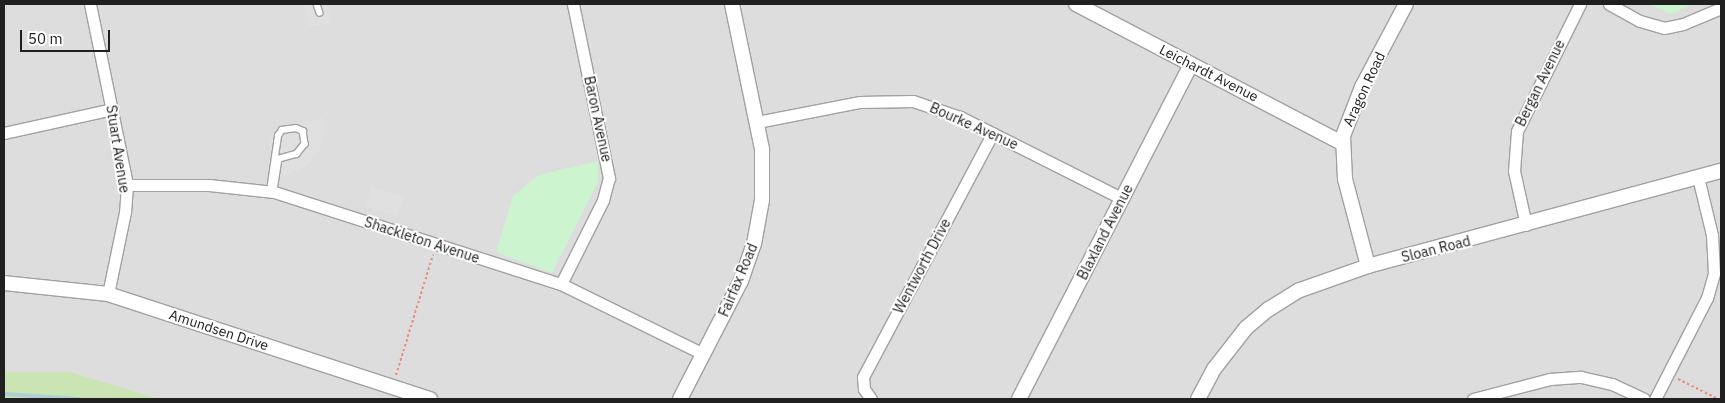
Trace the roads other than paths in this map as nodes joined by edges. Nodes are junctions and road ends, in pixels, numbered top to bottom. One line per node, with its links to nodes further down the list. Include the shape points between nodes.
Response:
1 (90, 4): 12 (street, Stuart Avenue)
2 (317, 4): 10 (lane)
3 (574, 4): 25 (street, Baron Avenue, via 609,178 603,200)
4 (732, 4): 13 (street, Fairfax Road)
5 (1076, 4): 11 (street, Leichardt Avenue)
6 (1406, 4): 16 (street, Aragon Road, via 1358,96)
7 (1580, 4): 22 (street, Bergan Avenue, via 1516,130 1514,163)
8 (1609, 4): 9 (street, via 1640,21 1664,28 1683,24)
9 (1721, 8)
10 (320, 13)
11 (1191, 65): 16 (street, Leichardt Avenue); 21 (street, Blaxland Avenue)
12 (112, 109): 14 (street); 19 (street, Stuart Avenue)
13 (757, 122): 15 (street, Bourke Avenue, via 860,102 900,100 945,110); 27 (street, Fairfax Road, via 763,181 758,232 741,281)
14 (4, 133)
15 (993, 133): 21 (street, Bourke Avenue); 30 (street, Wentworth Drive, via 863,377 864,389)
16 (1342, 143): 23 (street, Aragon Road, via 1344,179)
17 (1721, 171): 18 (street, Sloan Road)
18 (1698, 178): 22 (street, Sloan Road); 35 (street, via 1712,236 1714,273 1707,298)
19 (126, 185): 20 (street, Shackleton Avenue, via 209,184); 26 (street, Stuart Avenue, via 125,212)
20 (272, 192): 20 (lane, via 278,136 282,130 296,128 303,131 305,144 297,154 279,159); 25 (street, Shackleton Avenue)
21 (1123, 199): 31 (street, Blaxland Avenue)
22 (1526, 225): 23 (street, Sloan Road)
23 (1368, 266): 32 (street, Sloan Road, via 1314,284 1269,309 1233,342)
24 (4, 283): 26 (street, Amundsen Drive)
25 (561, 284): 27 (street, Shackleton Avenue)
26 (108, 294): 28 (street, Amundsen Drive)
27 (703, 354): 29 (street, Fairfax Road)
28 (430, 399)
29 (680, 399)
30 (870, 399)
31 (1019, 399)
32 (1198, 399)
33 (1473, 399): 34 (street, via 1550,379 1581,377 1612,384)
34 (1644, 399)
35 (1655, 399)

